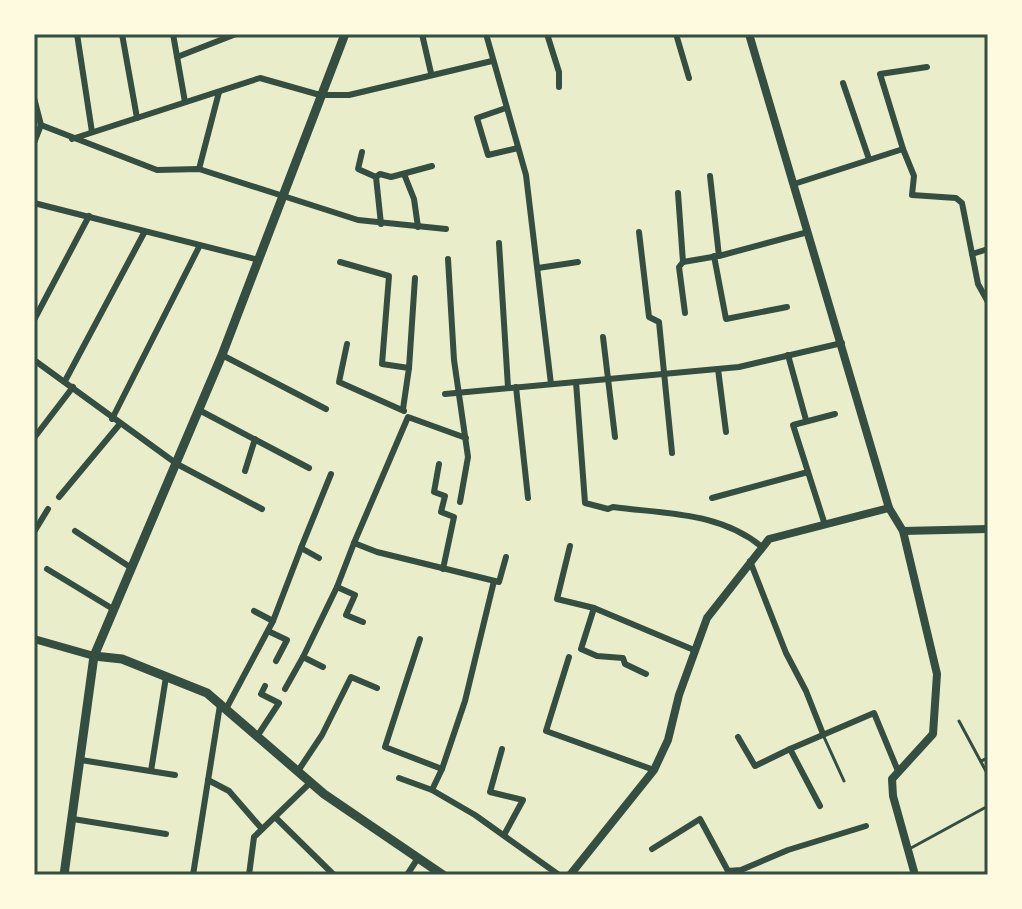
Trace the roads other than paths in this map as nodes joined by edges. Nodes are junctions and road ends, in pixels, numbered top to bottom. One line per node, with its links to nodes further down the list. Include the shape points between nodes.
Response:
1 (77, 34): 25 (street)
2 (122, 34): 23 (street)
3 (173, 34): 11 (street)
4 (236, 34): 11 (street)
5 (345, 34): 19 (main road)
6 (422, 34): 14 (street)
7 (486, 34): 12 (street)
8 (547, 34): 17 (street)
9 (676, 34): 15 (street)
10 (749, 34): 37 (street)
11 (177, 57): 21 (street)
12 (492, 61): 14 (street); 22 (street)
13 (927, 67): 29 (street, via 880,74)
14 (431, 73): 19 (street, via 349,95)
15 (689, 78)
16 (843, 83): 31 (street)
17 (559, 87)
18 (219, 92): 19 (street, via 260,78); 21 (street); 33 (street)
19 (320, 95): 39 (main road)
20 (34, 98): 24 (street)
21 (185, 102): 23 (street)
22 (506, 108): 28 (street); 28 (street, via 477,118 488,155)
23 (137, 118): 25 (street)
24 (41, 125): 26 (street); 27 (street)
25 (92, 132): 26 (street)
26 (72, 139): 33 (street, via 157,170)
27 (34, 143)
28 (518, 148): 58 (street)
29 (903, 149): 31 (street); 51 (street, via 914,176 912,195 962,203)
30 (362, 152): 36 (street, via 358,169)
31 (869, 159): 37 (street)
32 (432, 166): 34 (street)
33 (199, 169): 39 (street)
34 (404, 174): 36 (street); 43 (street)
35 (710, 176): 52 (street)
36 (376, 177): 42 (street)
37 (794, 184): 46 (street)
38 (678, 193): 57 (street)
39 (283, 195): 42 (street); 54 (main road)
40 (35, 205): 41 (street)
41 (89, 216): 47 (street); 63 (street)
42 (381, 224): 43 (street)
43 (418, 227): 44 (street)
44 (446, 229)
45 (639, 232): 72 (street, via 649,317 659,322)
46 (810, 232): 52 (street); 65 (street)
47 (144, 233): 49 (street); 74 (street)
48 (499, 243): 78 (street)
49 (199, 247): 54 (street); 86 (street)
50 (988, 249): 51 (street)
51 (972, 254): 60 (street)
52 (716, 256): 57 (street); 61 (street, via 726,319)
53 (448, 259): 79 (street)
54 (259, 260): 67 (main road)
55 (340, 262): 70 (street, via 389,276 382,364)
56 (578, 262): 58 (street)
57 (683, 262): 62 (street, via 679,267)
58 (538, 268): 76 (street)
59 (415, 278): 70 (street)
60 (988, 302)
61 (787, 307)
62 (685, 313)
63 (34, 320)
64 (603, 337): 73 (street)
65 (842, 343): 68 (street); 105 (street)
66 (347, 344): 82 (street, via 339,382)
67 (222, 355): 81 (street); 83 (main road)
68 (788, 355): 71 (street); 87 (street)
69 (34, 360): 74 (street)
70 (409, 368): 82 (street)
71 (718, 369): 72 (street); 89 (street)
72 (663, 375): 73 (street); 94 (street)
73 (606, 380): 75 (street); 90 (street)
74 (65, 381): 77 (street)
75 (576, 382): 76 (street); 115 (street, via 585,503 712,519 741,530)
76 (551, 384): 78 (street)
77 (73, 387): 86 (street); 91 (street)
78 (512, 387): 79 (street); 102 (street)
79 (460, 392): 80 (street); 92 (street)
80 (445, 394)
81 (326, 409)
82 (403, 409): 85 (street)
83 (199, 410): 93 (street); 95 (main road)
84 (835, 414): 87 (street)
85 (408, 417): 92 (street); 113 (street)
86 (112, 419): 88 (street)
87 (806, 420): 99 (street, via 793,425)
88 (119, 425): 95 (street); 101 (street)
89 (726, 432)
90 (615, 437)
91 (34, 438)
92 (466, 438): 104 (street)
93 (255, 439): 97 (street); 98 (street)
94 (672, 453)
95 (177, 464): 107 (street); 120 (main road)
96 (439, 464): 122 (street, via 434,492 445,496 441,512 454,517)
97 (309, 468)
98 (245, 471)
99 (808, 472): 103 (street); 108 (street)
100 (331, 474): 116 (street)
101 (59, 497)
102 (528, 498)
103 (712, 498)
104 (460, 502)
105 (889, 508): 108 (street); 111 (street)
106 (48, 509): 112 (street)
107 (262, 509)
108 (825, 525): 115 (street, via 769,539)
109 (988, 529): 111 (street)
110 (75, 531): 120 (street)
111 (903, 531): 158 (street, via 937,674 933,734)
112 (34, 532)
113 (354, 543): 122 (street); 124 (street)
114 (570, 546): 125 (street, via 557,599)
115 (762, 547): 119 (street)
116 (301, 548): 118 (street); 128 (street)
117 (506, 557): 123 (street, via 499,582)
118 (319, 558)
119 (750, 561): 133 (street, via 707,618); 146 (street)
120 (130, 567): 126 (main road)
121 (47, 569): 126 (street)
122 (443, 569): 123 (street)
123 (494, 581): 154 (street, via 465,701)
124 (337, 587): 129 (street, via 355,595 346,615); 135 (street)
125 (594, 608): 133 (street); 139 (street, via 581,649 623,658)
126 (113, 609): 134 (main road)
127 (254, 611): 128 (street)
128 (273, 621): 130 (street)
129 (363, 622)
130 (268, 631): 137 (street, via 287,640); 144 (street)
131 (34, 639): 134 (street)
132 (420, 639): 154 (street, via 385,747)
133 (694, 650): 155 (street)
134 (94, 656): 140 (main road, via 122,659); 152 (main road)
135 (303, 657): 138 (street); 143 (street)
136 (569, 657): 155 (street, via 546,731)
137 (276, 661)
138 (323, 667)
139 (646, 674)
140 (166, 677): 144 (main road, via 207,693); 156 (street)
141 (265, 686): 147 (street, via 261,694 279,703)
142 (377, 688): 157 (street, via 351,677)
143 (285, 689)
144 (224, 706): 147 (main road); 162 (street)
145 (959, 721): 153 (lane)
146 (823, 734): 150 (street); 158 (street, via 874,713); 163 (lane)
147 (258, 735): 157 (main road)
148 (738, 737): 150 (street, via 755,766)
149 (502, 749): 173 (street, via 490,792 523,800)
150 (790, 749): 166 (street)
151 (988, 758): 153 (lane)
152 (81, 760): 156 (street); 169 (main road)
153 (981, 761): 160 (lane)
154 (442, 769): 165 (street)
155 (654, 770): 184 (street)
156 (151, 771): 159 (street)
157 (298, 771): 164 (main road)
158 (898, 771): 175 (street, via 892,779 893,796)
159 (175, 775)
160 (988, 775)
161 (399, 778): 165 (street)
162 (208, 780): 171 (street, via 229,791); 178 (street)
163 (844, 781)
164 (311, 782): 168 (street); 176 (main road)
165 (432, 790): 173 (street)
166 (820, 806)
167 (988, 806): 175 (lane)
168 (275, 817): 171 (street); 180 (street)
169 (73, 819): 172 (street); 177 (main road)
170 (866, 826): 174 (street, via 741,870 728,871 700,819)
171 (262, 829): 179 (street, via 254,837)
172 (166, 834)
173 (504, 835): 183 (street)
174 (652, 849)
175 (908, 850): 185 (street)
176 (418, 857): 181 (street); 182 (main road)
177 (64, 875)
178 (193, 875)
179 (249, 875)
180 (334, 875)
181 (407, 875)
182 (443, 875)
183 (559, 875)
184 (570, 875)
185 (915, 875)

